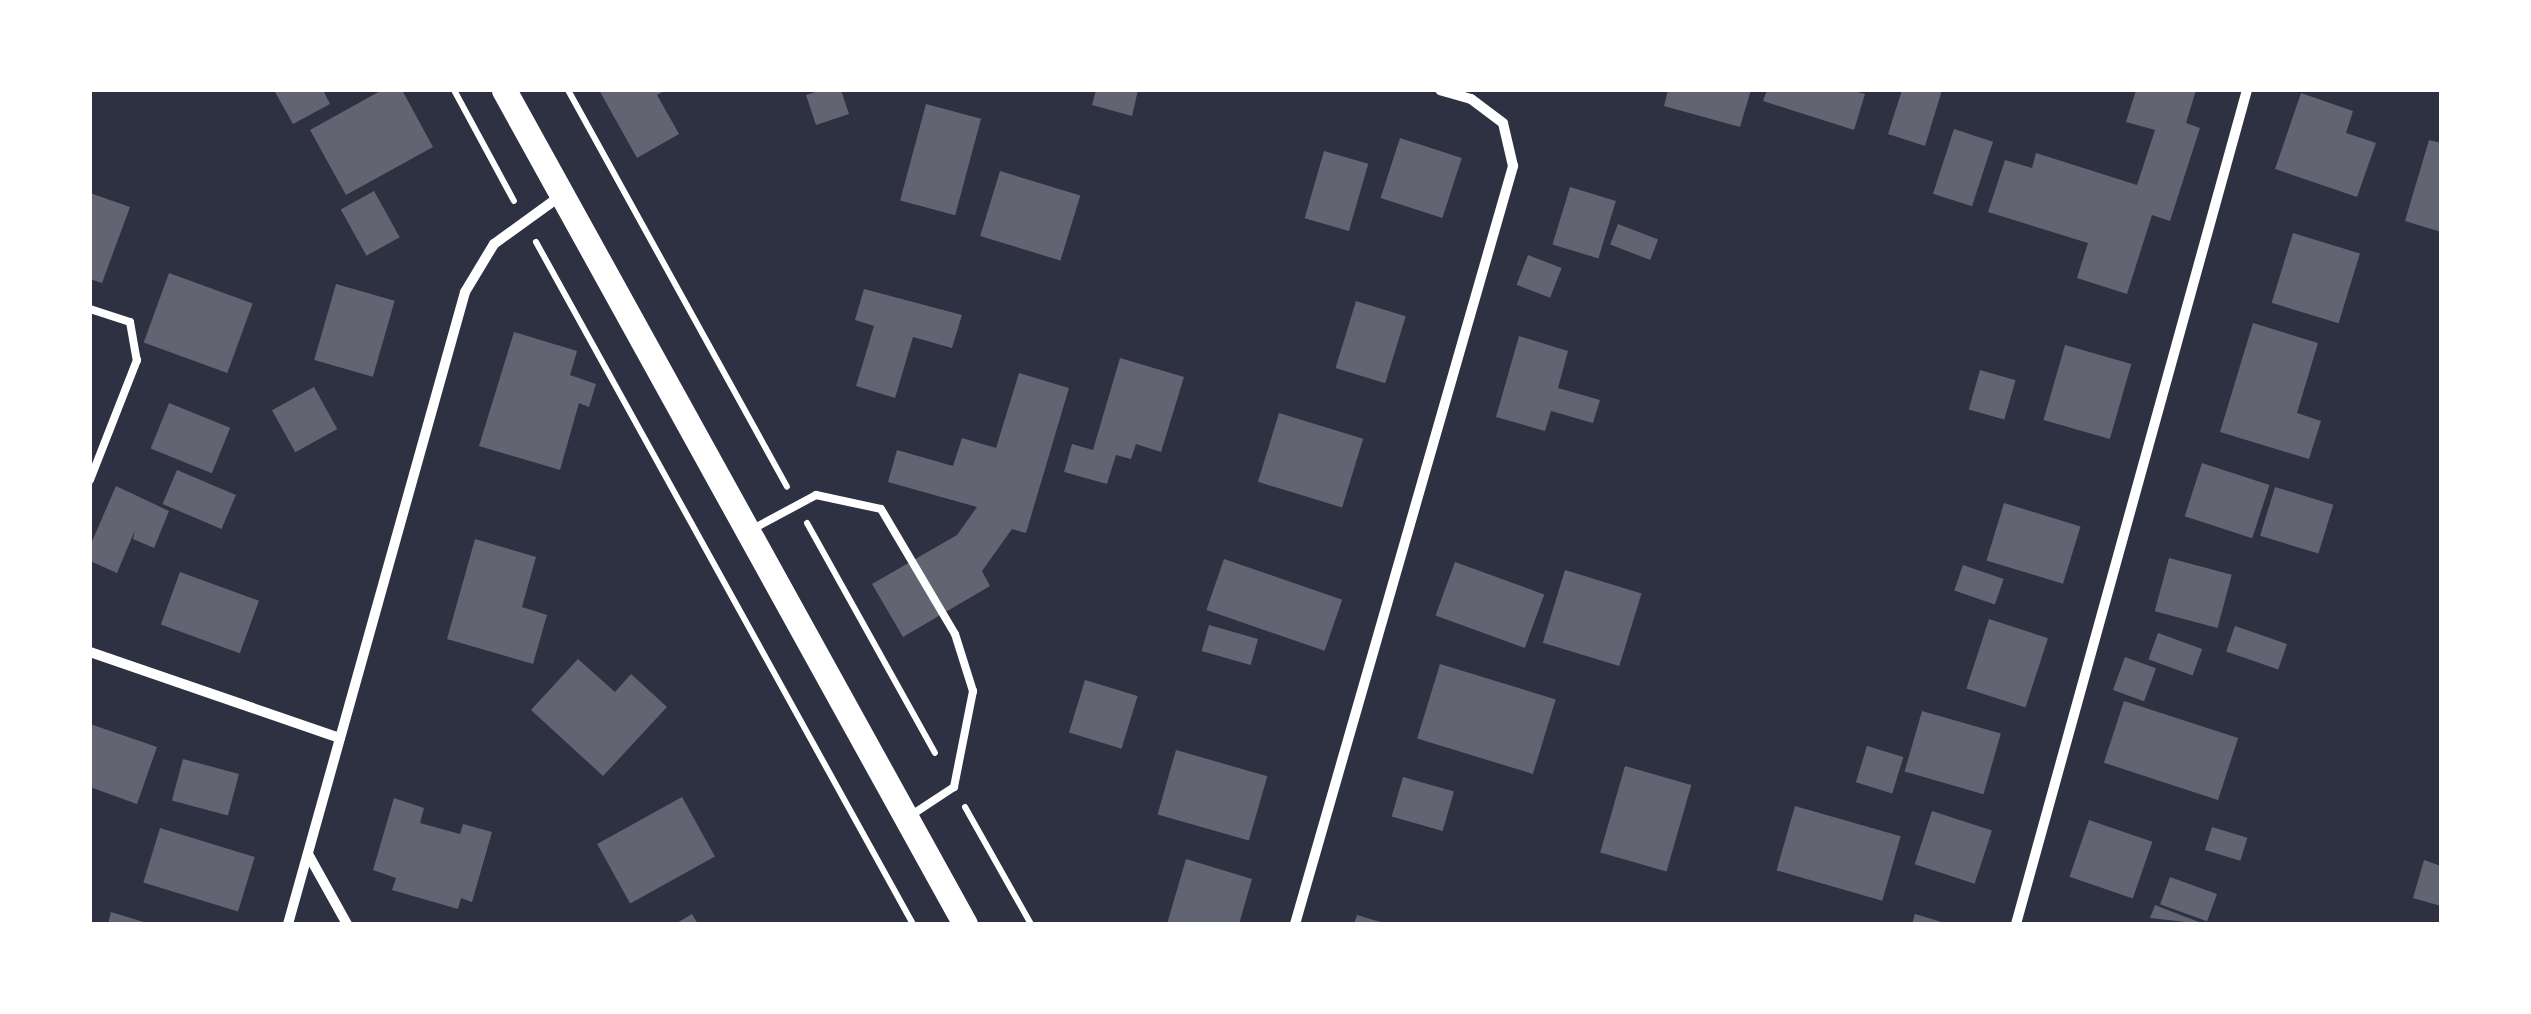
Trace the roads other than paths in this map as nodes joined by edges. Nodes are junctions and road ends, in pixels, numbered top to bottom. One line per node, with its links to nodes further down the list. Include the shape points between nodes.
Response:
1 (1440, 90): 15 (street, via 1471,99 1503,123 1513,166)
2 (2246, 90): 16 (street)
3 (504, 91): 4 (main road)
4 (559, 197): 7 (main road); 9 (street, via 494,244 465,292)
5 (90, 309): 6 (lane, via 130,322 138,360)
6 (90, 480)
7 (747, 532): 10 (main road); 10 (lane, via 816,496 880,508 955,634 973,691 954,787)
8 (90, 652): 9 (street)
9 (340, 738): 11 (street)
10 (906, 818): 14 (main road)
11 (308, 854): 12 (street); 13 (street)
12 (288, 924)
13 (347, 924)
14 (965, 924)
15 (1295, 924)
16 (2016, 924)

